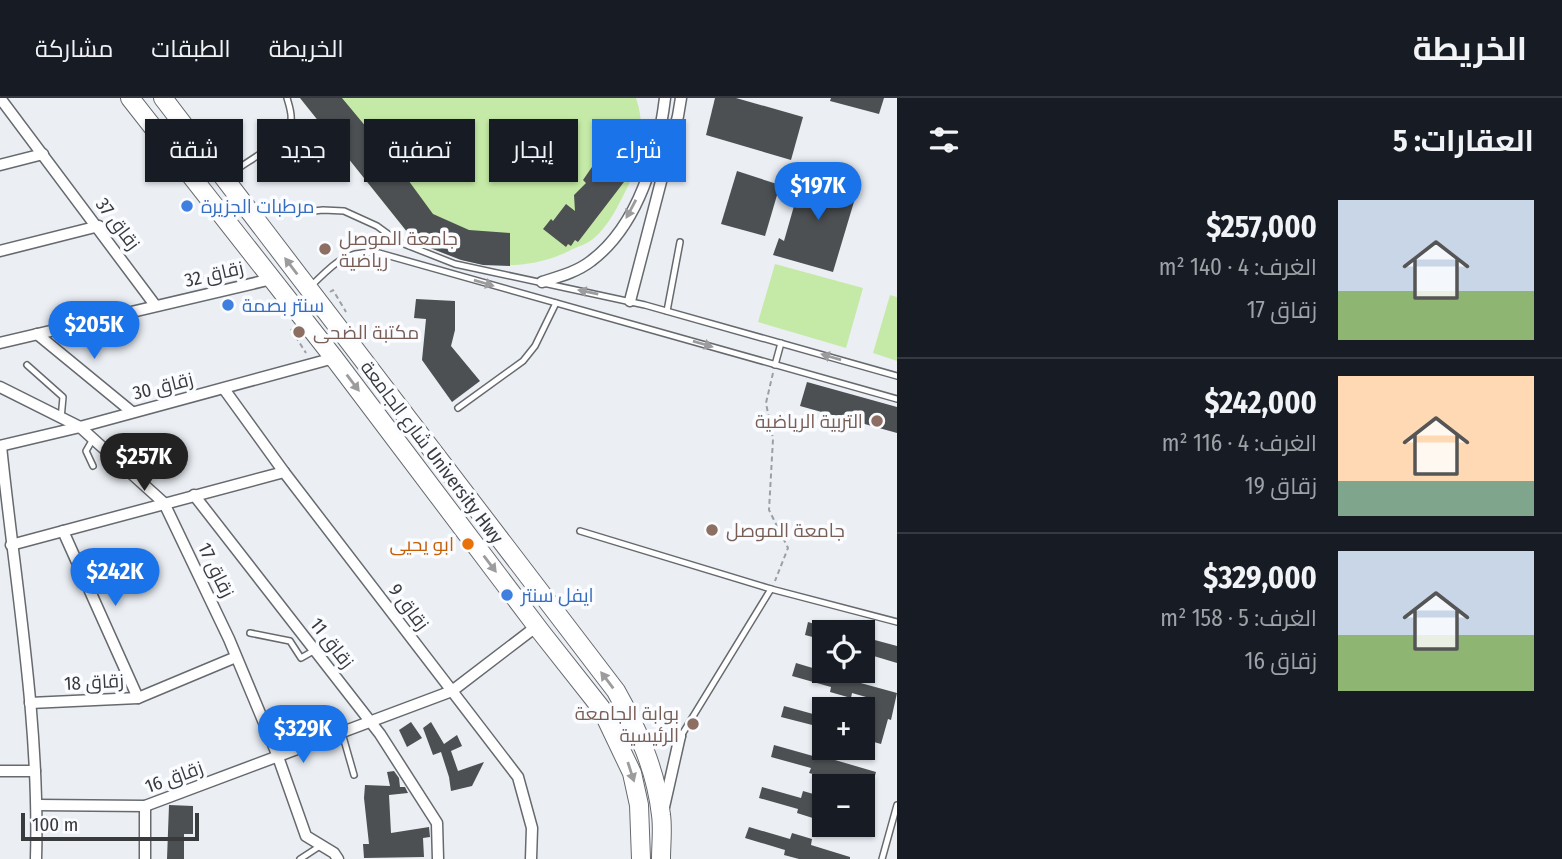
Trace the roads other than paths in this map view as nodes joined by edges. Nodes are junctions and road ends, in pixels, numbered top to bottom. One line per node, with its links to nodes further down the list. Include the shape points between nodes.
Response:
1 (0, 98): 8 (street, زقاق 37)
2 (130, 98): 18 (main road, شارع الجامعة University Hwy)
3 (163, 98): 7 (main road, شارع الجامعة University Hwy)
4 (287, 98): 10 (lane, via 292,117 286,131)
5 (665, 98): 19 (street, one-way to 19, via 652,163 616,236 590,262)
6 (681, 98): 22 (street)
7 (179, 119)
8 (43, 154): 9 (street); 13 (street, زقاق 37)
9 (0, 165)
10 (243, 166)
11 (228, 182): 20 (main road, شارع الجامعة University Hwy, one-way to 11)
12 (303, 212): 14 (lane, via 353,214)
13 (99, 226): 16 (street); 24 (street, زقاق 37)
14 (399, 242): 17 (lane); 19 (lane, via 455,264)
15 (680, 242): 25 (lane)
16 (0, 251)
17 (395, 257): 20 (lane, via 371,252 347,256); 21 (lane, one-way to 21)
18 (272, 279): 24 (street, زقاق 32); 29 (main road, شارع الجامعة University Hwy)
19 (542, 282): 21 (lane); 22 (lane, one-way to 19)
20 (308, 289): 35 (main road, شارع الجامعة University Hwy)
21 (538, 299): 23 (lane)
22 (630, 301): 25 (lane)
23 (555, 303): 31 (lane, one-way to 31); 37 (lane, via 523,361)
24 (155, 305): 26 (street, زقاق 32)
25 (667, 311): 27 (lane)
26 (37, 334): 28 (street, زقاق 32); 39 (street)
27 (781, 342): 31 (lane); 32 (lane, one-way to 27)
28 (0, 343)
29 (334, 358): 34 (street, زقاق 30); 38 (main road, شارع الجامعة University Hwy, one-way to 38)
30 (27, 365): 40 (lane, via 63,397)
31 (775, 365): 36 (lane)
32 (897, 376)
33 (0, 387): 40 (street, زقاق 17)
34 (224, 389): 39 (street, زقاق 30); 45 (street, زقاق 9)
35 (393, 397): 38 (main road); 64 (main road, شارع الجامعة University Hwy, one-way to 35, via 616,691)
36 (897, 399)
37 (458, 408)
38 (375, 411): 53 (main road, شارع الجامعة University Hwy, one-way to 53)
39 (132, 412): 41 (street, زقاق 30)
40 (61, 419): 41 (street, زقاق 17)
41 (80, 427): 42 (street, زقاق 17); 43 (street, زقاق 30)
42 (93, 439): 44 (lane, via 86,451); 47 (street, زقاق 17)
43 (1, 446): 50 (street)
44 (93, 466)
45 (284, 472): 46 (street); 57 (street, زقاق 9)
46 (194, 495): 47 (street); 55 (street, زقاق 11)
47 (164, 503): 48 (street); 56 (street, زقاق 17)
48 (64, 531): 50 (street); 58 (street)
49 (580, 531): 51 (lane)
50 (11, 545): 59 (street)
51 (771, 589): 52 (lane); 63 (lane)
52 (897, 622)
53 (537, 626): 57 (street, زقاق 16); 81 (main road, شارع الجامعة University Hwy, one-way to 81, via 601,708 623,752 639,805)
54 (250, 633): 55 (lane, via 290,641 301,658)
55 (315, 650): 61 (street, زقاق 11)
56 (236, 657): 58 (street, زقاق 18); 66 (street, زقاق 17)
57 (452, 691): 61 (street, زقاق 16); 80 (street, زقاق 9, via 518,777 532,828)
58 (138, 698): 59 (street, زقاق 18)
59 (30, 703): 68 (street)
60 (297, 715): 65 (lane)
61 (370, 721): 62 (street, زقاق 16); 79 (street, زقاق 11, via 437,822)
62 (342, 733): 65 (street, زقاق 16); 69 (lane)
63 (680, 736): 64 (street, via 663,742); 73 (street)
64 (640, 739): 73 (main road, شارع الجامعة University Hwy, via 653,771)
65 (313, 744): 66 (street, زقاق 16)
66 (278, 758): 72 (street, زقاق 16); 74 (street, زقاق 17, via 306,836)
67 (0, 771): 68 (street)
68 (36, 771): 70 (street)
69 (354, 775)
70 (37, 805): 72 (street, زقاق 16); 75 (street)
71 (897, 805): 83 (lane)
72 (145, 806): 76 (street)
73 (662, 817): 82 (main road, شارع الجامعة University Hwy)
74 (320, 846): 77 (lane); 78 (street, زقاق 17)
75 (36, 859)
76 (145, 859)
77 (300, 859)
78 (338, 859)
79 (438, 859)
80 (531, 859)
81 (641, 859)
82 (661, 859)
83 (882, 859)

